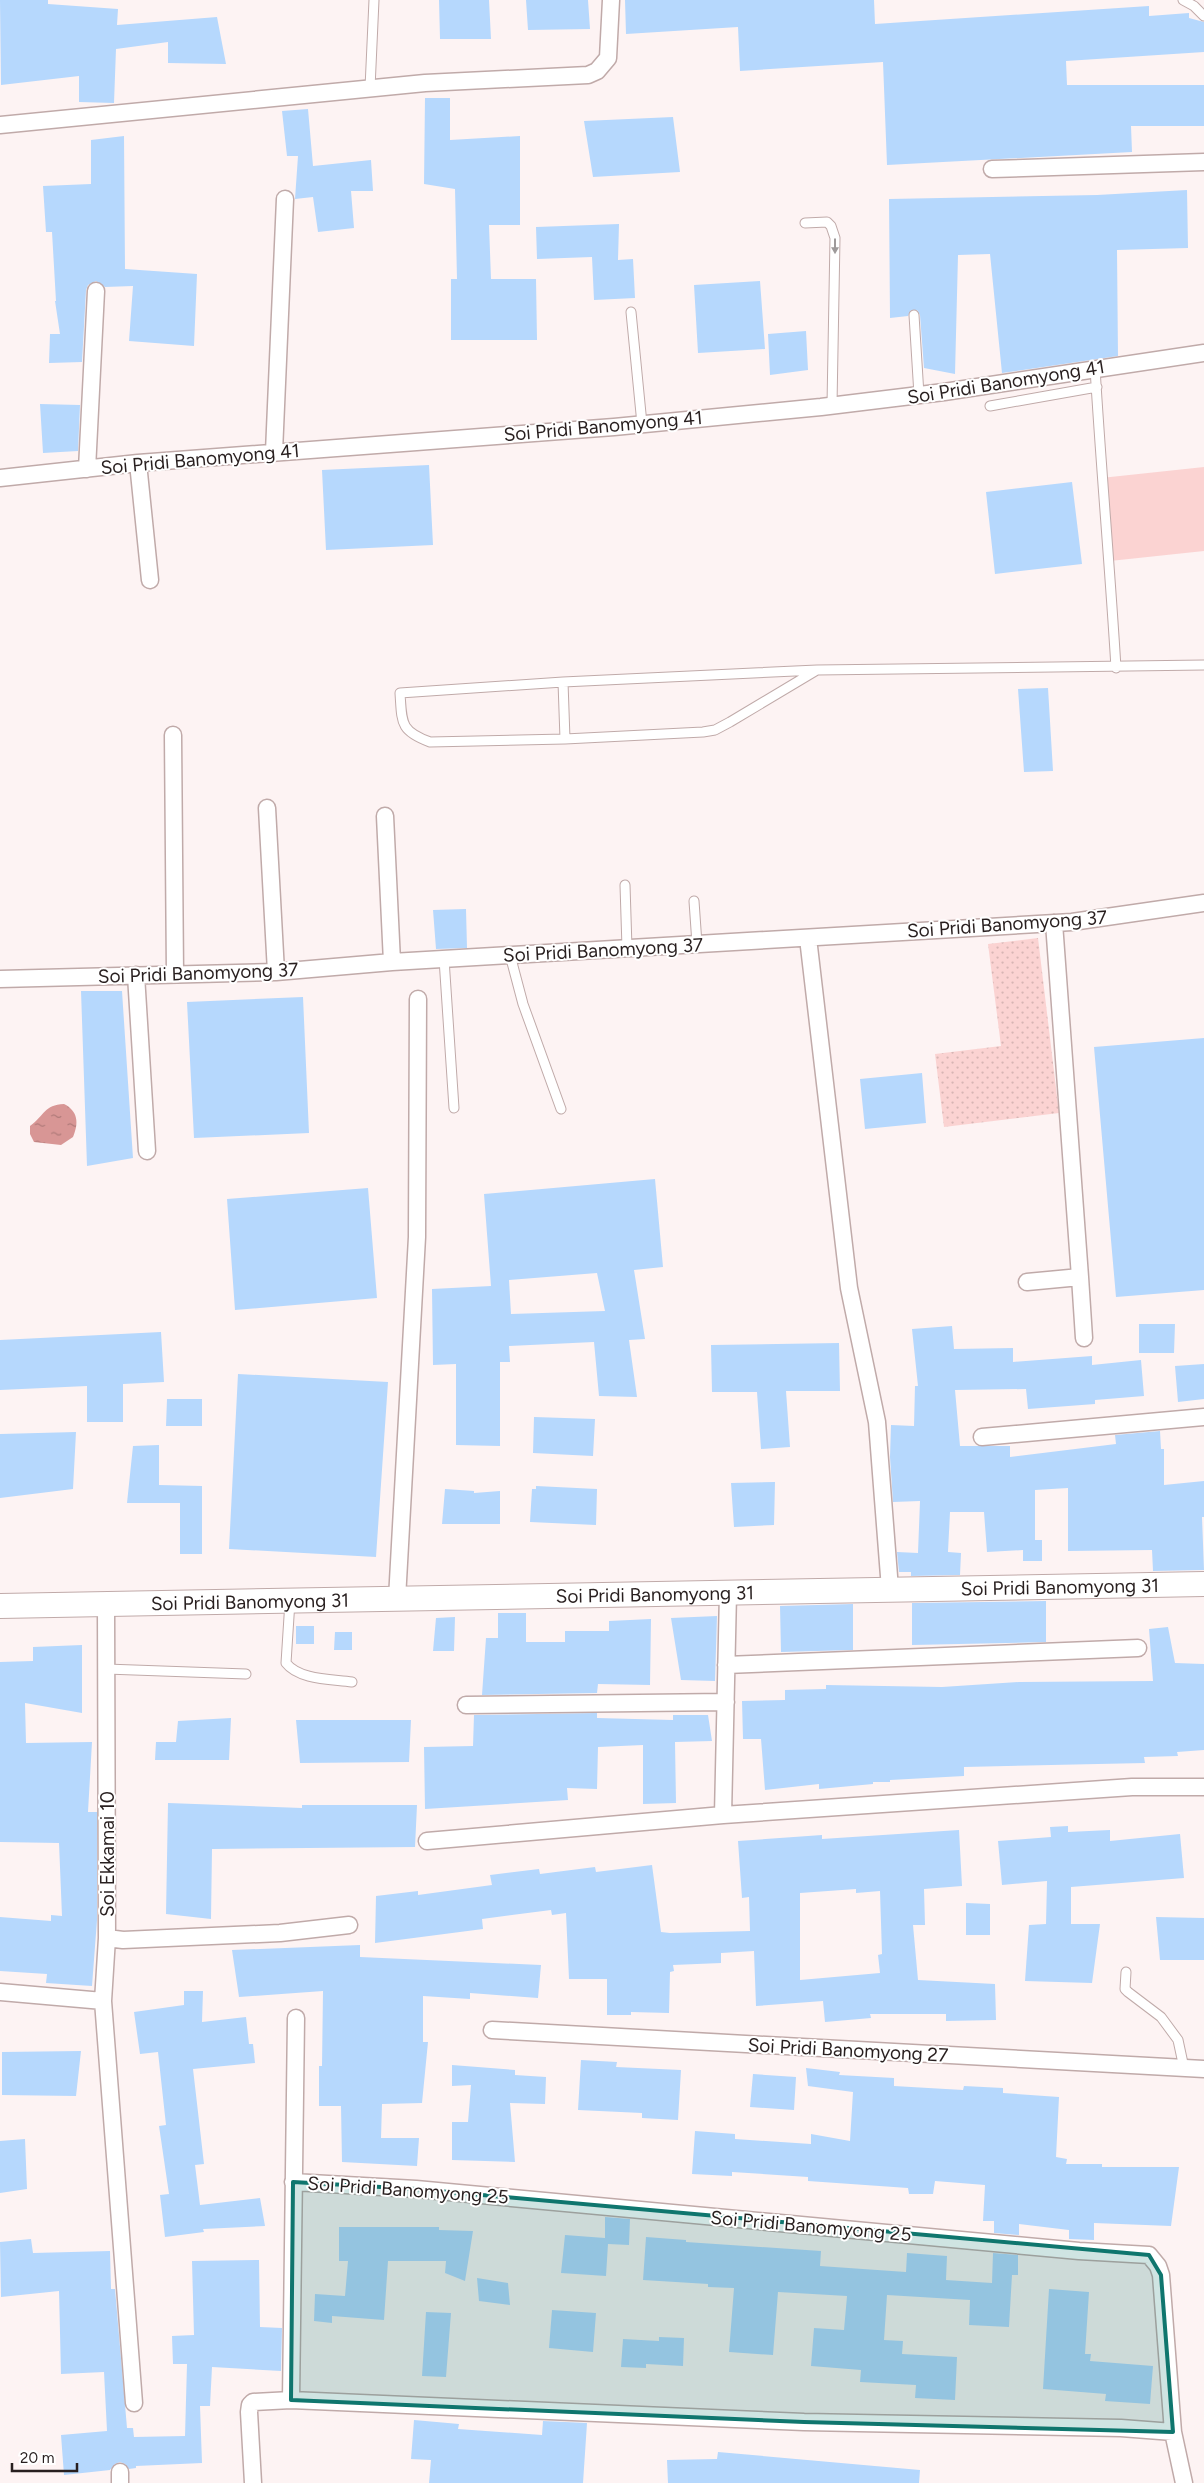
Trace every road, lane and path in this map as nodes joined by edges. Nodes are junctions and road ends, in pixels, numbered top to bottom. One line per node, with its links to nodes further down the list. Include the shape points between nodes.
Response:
1 (374, 0): 5 (lane)
2 (610, 0): 5 (street, via 608,58 597,71 588,75)
3 (1184, 0): 4 (lane)
4 (1204, 16)
5 (370, 88): 6 (street)
6 (0, 125)
7 (1204, 162): 8 (street)
8 (992, 169)
9 (285, 199): 21 (street)
10 (805, 223): 18 (lane, one-way to 18, via 827,222 835,238)
11 (96, 292): 23 (street)
12 (631, 312): 20 (lane)
13 (914, 315): 17 (lane)
14 (1204, 353): 15 (street, Soi Pridi Banomyong 41)
15 (1096, 368): 16 (lane); 17 (street, Soi Pridi Banomyong 41)
16 (1096, 387): 19 (lane); 27 (lane)
17 (919, 395): 18 (street, Soi Pridi Banomyong 41)
18 (832, 405): 20 (street, Soi Pridi Banomyong 41)
19 (990, 406)
20 (642, 424): 21 (street, Soi Pridi Banomyong 41)
21 (274, 452): 22 (street, Soi Pridi Banomyong 41)
22 (138, 463): 23 (street, Soi Pridi Banomyong 41); 25 (street)
23 (87, 469): 24 (street, Soi Pridi Banomyong 41)
24 (0, 478)
25 (150, 580)
26 (1204, 665): 27 (lane)
27 (1116, 668): 28 (lane)
28 (817, 670): 29 (lane); 31 (lane, via 715,730)
29 (563, 682): 31 (lane); 31 (lane, via 400,693 402,721 412,735 430,742)
30 (173, 735): 45 (street)
31 (565, 739)
32 (267, 808): 44 (street)
33 (385, 816): 43 (street)
34 (625, 884): 40 (lane)
35 (694, 901): 39 (lane)
36 (1204, 903): 37 (street, Soi Pridi Banomyong 37)
37 (1054, 923): 38 (street, Soi Pridi Banomyong 37); 52 (street)
38 (808, 938): 39 (street, Soi Pridi Banomyong 37); 58 (street, via 849,1288 877,1422)
39 (697, 944): 40 (street, Soi Pridi Banomyong 37)
40 (627, 948): 41 (street, Soi Pridi Banomyong 37)
41 (510, 955): 42 (street, Soi Pridi Banomyong 37); 50 (lane, via 523,1004)
42 (444, 959): 43 (street, Soi Pridi Banomyong 37); 49 (lane)
43 (392, 962): 44 (street, Soi Pridi Banomyong 37)
44 (276, 972): 45 (street, Soi Pridi Banomyong 37)
45 (175, 974): 46 (street, Soi Pridi Banomyong 37)
46 (136, 975): 47 (street, Soi Pridi Banomyong 37); 51 (street)
47 (0, 978)
48 (418, 999): 60 (street, via 416,1237)
49 (454, 1108)
50 (561, 1110)
51 (147, 1151)
52 (1080, 1277): 53 (street); 54 (street)
53 (1027, 1282)
54 (1084, 1338)
55 (1204, 1417): 56 (street)
56 (982, 1437)
57 (1204, 1584): 58 (street, Soi Pridi Banomyong 31)
58 (890, 1589): 59 (street, Soi Pridi Banomyong 31)
59 (728, 1592): 60 (street, Soi Pridi Banomyong 31); 65 (street)
60 (397, 1599): 61 (street, Soi Pridi Banomyong 31)
61 (290, 1600): 62 (street, Soi Pridi Banomyong 31); 68 (lane, via 286,1663 290,1669)
62 (106, 1604): 63 (street, Soi Pridi Banomyong 31); 66 (street, Soi Ekkamai 10)
63 (0, 1606)
64 (1138, 1648): 65 (street)
65 (726, 1665): 69 (street)
66 (106, 1670): 67 (lane); 75 (street, Soi Ekkamai 10)
67 (246, 1674)
68 (352, 1682)
69 (726, 1702): 70 (street); 72 (street)
70 (466, 1705)
71 (1204, 1787): 72 (street, via 1132,1787)
72 (724, 1815): 73 (street)
73 (427, 1841)
74 (349, 1925): 75 (street, via 280,1934)
75 (107, 1938): 78 (street, Soi Ekkamai 10)
76 (1126, 1972): 81 (lane, via 1125,1989 1161,2018 1178,2040)
77 (0, 1992): 78 (street)
78 (103, 2001): 85 (street, Soi Ekkamai 10)
79 (296, 2018): 83 (street)
80 (492, 2030): 81 (street, Soi Pridi Banomyong 27)
81 (1184, 2068): 82 (street, Soi Pridi Banomyong 27)
82 (1204, 2069)
83 (293, 2182): 84 (street); 86 (street, Soi Pridi Banomyong 25, via 416,2189 1149,2255 1161,2275)
84 (291, 2400): 86 (street, via 804,2422 1121,2428); 87 (street, via 253,2402 250,2405)
85 (134, 2403)
86 (1173, 2432): 88 (street, Soi Pridi Banomyong 25)
87 (253, 2483)
88 (1184, 2483)

